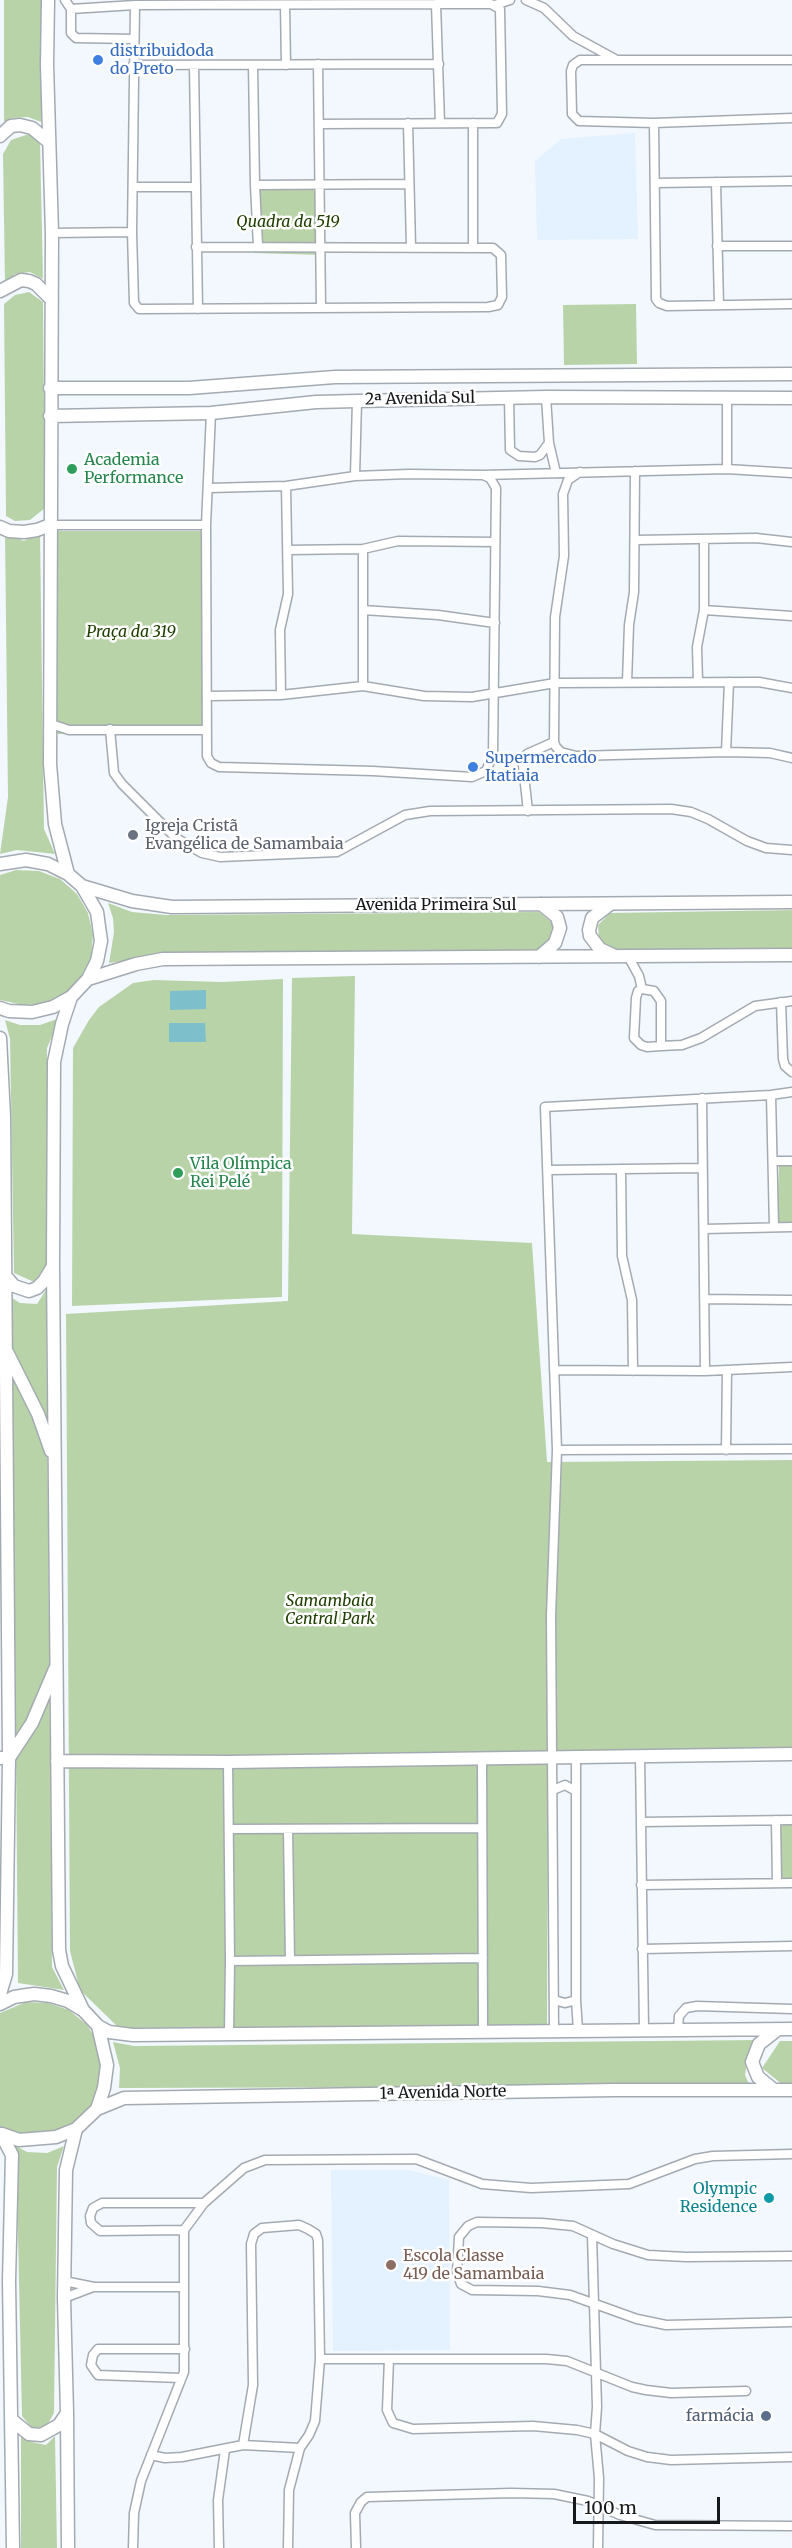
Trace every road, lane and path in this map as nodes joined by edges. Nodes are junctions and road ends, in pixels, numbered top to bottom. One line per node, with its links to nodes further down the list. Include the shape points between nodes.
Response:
1 (48, 0): 26 (main road)
2 (65, 0): 9 (street)
3 (510, 0): 8 (street)
4 (526, 0): 11 (street, via 544,8 573,36)
5 (436, 4): 7 (street); 8 (street); 14 (street)
6 (135, 5): 7 (street); 9 (street); 10 (street)
7 (285, 5): 17 (street)
8 (495, 5): 22 (street, via 501,11 502,114 496,123)
9 (70, 9): 10 (street, via 71,33 75,38)
10 (134, 39): 15 (street)
11 (617, 60): 12 (street); 23 (street, via 580,60 573,65 572,114 586,122)
12 (792, 60)
13 (318, 64): 14 (street); 17 (street); 24 (street)
14 (438, 64): 21 (street)
15 (133, 65): 18 (street); 33 (street)
16 (253, 65): 17 (street); 18 (street); 31 (street)
17 (285, 65)
18 (194, 66): 34 (street)
19 (792, 118): 23 (street)
20 (408, 123): 21 (street); 24 (street); 30 (street)
21 (440, 123): 22 (street)
22 (472, 123): 42 (street)
23 (654, 123): 29 (street)
24 (320, 124): 32 (street)
25 (0, 136): 26 (main road, via 20,124)
26 (49, 142): 35 (main road)
27 (792, 181): 28 (street)
28 (716, 182): 29 (street); 38 (street)
29 (656, 183): 47 (street, via 656,299 667,306)
30 (409, 184): 32 (street); 41 (street)
31 (255, 185): 32 (street); 37 (street)
32 (319, 185): 43 (street)
33 (134, 187): 34 (street); 36 (street)
34 (195, 187): 40 (street)
35 (52, 232): 36 (street); 45 (main road)
36 (132, 232): 48 (street, via 136,307 143,311)
37 (258, 246): 40 (street); 43 (street)
38 (717, 246): 39 (street); 47 (street)
39 (792, 246)
40 (196, 247): 48 (street)
41 (411, 247): 42 (street); 43 (street)
42 (473, 247): 49 (street, via 493,248 501,255 502,297 498,305)
43 (320, 248): 49 (street)
44 (0, 291): 45 (main road, via 21,280 29,281)
45 (50, 298): 53 (main road)
46 (792, 304): 47 (street)
47 (719, 305)
48 (198, 309): 49 (street)
49 (321, 309)
50 (621, 374): 51 (main road, 2ᵃ Avenida Sul); 52 (main road, 2ᵃ Avenida Sul); 55 (main road, via 630,385)
51 (792, 374)
52 (438, 377): 53 (main road, 2ᵃ Avenida Sul, via 335,377 138,390); 59 (main road, via 430,391)
53 (50, 388): 62 (main road)
54 (546, 397): 55 (main road, 2ᵃ Avenida Sul); 56 (main road, 2ᵃ Avenida Sul); 63 (street)
55 (619, 397): 57 (main road, 2ᵃ Avenida Sul)
56 (509, 398): 59 (main road, 2ᵃ Avenida Sul); 63 (street, via 510,450 519,456 535,457)
57 (727, 398): 58 (main road, 2ᵃ Avenida Sul); 64 (street)
58 (792, 398)
59 (438, 400): 60 (main road, 2ᵃ Avenida Sul)
60 (357, 401): 61 (main road, 2ᵃ Avenida Sul); 70 (street)
61 (211, 413): 62 (main road, 2ᵃ Avenida Sul); 72 (street)
62 (50, 416): 73 (main road)
63 (549, 443): 67 (street)
64 (727, 469): 65 (street); 68 (street)
65 (635, 471): 66 (street); 76 (street)
66 (580, 472): 67 (street); 89 (street, via 568,480 563,494 564,556 555,617)
67 (556, 473): 69 (street)
68 (792, 473)
69 (483, 475): 70 (street); 78 (street, via 496,488)
70 (355, 476): 71 (street)
71 (286, 486): 72 (street); 81 (street)
72 (209, 488): 74 (street)
73 (50, 525): 74 (street); 75 (main road, via 24,532); 95 (main road)
74 (206, 525): 94 (street)
75 (0, 527)
76 (636, 540): 77 (street); 86 (street)
77 (704, 541): 79 (street, via 756,538); 83 (street)
78 (495, 542): 80 (street, via 398,542); 85 (street)
79 (792, 542)
80 (363, 549): 81 (street); 82 (street)
81 (288, 550): 93 (street, via 288,594 280,630)
82 (363, 610): 85 (street); 90 (street)
83 (704, 610): 84 (street); 87 (street, via 697,647)
84 (792, 616)
85 (495, 623): 92 (street)
86 (627, 682): 87 (street); 89 (street)
87 (698, 682): 88 (street)
88 (729, 682): 91 (street); 101 (street)
89 (555, 683): 92 (street); 100 (street)
90 (363, 686): 92 (street, via 424,696); 93 (street)
91 (792, 688)
92 (494, 694): 98 (street, via 491,763 486,771 472,777 219,767 207,756)
93 (281, 695): 94 (street)
94 (208, 696): 98 (street)
95 (51, 724): 97 (street); 99 (main road)
96 (110, 729): 97 (street); 98 (street); 103 (street, via 114,773 122,784 157,822 202,853 220,856 337,852 405,815 430,811)
97 (69, 730): 99 (street)
98 (207, 730)
99 (51, 738): 106 (main road, via 55,824)
100 (554, 742): 101 (street, via 561,752 576,756); 103 (street, via 527,754 523,766)
101 (726, 752): 102 (street)
102 (792, 758)
103 (528, 811): 104 (street, via 671,809 708,819 766,848)
104 (792, 850)
105 (0, 864): 106 (main road, via 26,860 48,864)
106 (68, 874): 107 (main road)
107 (82, 886): 109 (main road, Avenida Primeira Sul, via 132,901 172,907); 115 (main road, via 97,912 101,941)
108 (792, 902): 110 (main road, Avenida Primeira Sul)
109 (541, 904): 110 (main road, Avenida Primeira Sul); 114 (main road, via 557,917 560,928 555,943)
110 (609, 904): 112 (main road, via 592,918 589,930 600,949)
111 (792, 955): 113 (main road)
112 (615, 956): 113 (main road); 114 (main road)
113 (628, 956): 116 (street)
114 (539, 957): 115 (main road, via 163,959)
115 (88, 979): 117 (main road)
116 (642, 989): 122 (street, via 654,991 661,1000); 122 (street, via 636,998 634,1038 647,1047)
117 (71, 997): 120 (main road, via 32,1012); 135 (main road, via 54,1062)
118 (792, 1001): 119 (street)
119 (781, 1002): 122 (street, via 755,1006 682,1045); 123 (street, via 783,1059)
120 (0, 1008)
121 (0, 1038): 136 (main road)
122 (661, 1046)
123 (792, 1072)
124 (792, 1092): 125 (street)
125 (771, 1095): 126 (street); 127 (street)
126 (702, 1098): 129 (street); 131 (street, via 546,1107)
127 (774, 1161): 128 (street); 132 (street)
128 (792, 1161)
129 (701, 1168): 130 (street); 134 (street)
130 (621, 1169): 131 (street); 143 (street, via 622,1256 632,1300)
131 (548, 1170): 142 (street)
132 (774, 1227): 133 (street); 134 (street)
133 (792, 1227)
134 (704, 1229): 137 (street)
135 (53, 1266): 136 (main road, via 37,1288 28,1291 14,1286); 148 (main road)
136 (4, 1274): 139 (main road)
137 (704, 1299): 138 (street); 144 (street)
138 (792, 1300)
139 (4, 1345): 148 (main road, via 38,1414); 154 (main road)
140 (792, 1367): 141 (street)
141 (727, 1370): 144 (street); 147 (street)
142 (554, 1371): 143 (street); 146 (street)
143 (633, 1371): 144 (street)
144 (705, 1371)
145 (792, 1449): 147 (street)
146 (557, 1450): 147 (street); 152 (street, via 551,1616)
147 (726, 1450)
148 (55, 1461): 149 (main road)
149 (57, 1666): 154 (main road, via 32,1722); 156 (main road)
150 (792, 1754): 151 (main road)
151 (640, 1756): 153 (main road); 162 (street)
152 (552, 1757): 153 (main road); 155 (main road); 158 (street)
153 (576, 1757): 159 (street)
154 (4, 1758): 174 (main road, via 6,1974)
155 (482, 1758): 157 (main road); 163 (street)
156 (57, 1761): 157 (main road); 179 (main road, via 59,1950 68,1982)
157 (228, 1762): 164 (street)
158 (553, 1790): 159 (street, via 565,1785); 175 (street)
159 (576, 1791): 176 (street)
160 (776, 1820): 161 (street); 162 (street); 166 (street)
161 (792, 1820)
162 (641, 1822): 168 (street)
163 (482, 1828): 165 (street); 171 (street)
164 (229, 1829): 165 (street); 173 (street)
165 (288, 1829): 172 (street)
166 (777, 1883): 167 (street); 168 (street)
167 (792, 1883)
168 (641, 1885): 170 (street)
169 (792, 1947): 170 (street)
170 (642, 1949): 181 (street)
171 (483, 1958): 172 (street); 187 (street)
172 (290, 1960): 173 (street)
173 (230, 1961): 188 (street)
174 (0, 1994)
175 (554, 2000): 176 (street); 185 (street)
176 (576, 2000): 186 (street)
177 (0, 2004): 179 (main road, via 14,1997 51,1995)
178 (792, 2009): 182 (street, via 686,2008 679,2016)
179 (83, 2010): 180 (main road)
180 (98, 2026): 188 (main road, via 122,2034); 191 (main road, via 107,2065)
181 (644, 2029): 182 (main road); 186 (main road)
182 (678, 2029): 183 (main road)
183 (778, 2029): 184 (main road); 189 (main road, via 759,2044 752,2062 758,2077)
184 (792, 2029)
185 (554, 2030): 186 (main road); 187 (main road)
186 (578, 2030)
187 (483, 2031): 188 (main road)
188 (229, 2034)
189 (774, 2090): 190 (main road, 1ᵃ Avenida Norte); 191 (main road, 1ᵃ Avenida Norte, via 123,2098)
190 (792, 2090)
191 (97, 2109): 192 (main road)
192 (76, 2129): 193 (main road, via 56,2137 19,2140); 199 (main road, via 66,2170)
193 (1, 2133): 200 (main road, via 12,2155)
194 (792, 2154): 195 (street, via 704,2157 629,2184 531,2188 482,2184 416,2159 265,2160 244,2169)
195 (204, 2203): 196 (street); 196 (street, via 102,2203 93,2208 90,2216 91,2223 100,2231)
196 (184, 2230): 202 (street)
197 (592, 2235): 198 (street, via 648,2255); 205 (street); 205 (street, via 564,2225 477,2222 459,2237 457,2272 461,2284 472,2290 538,2291)
198 (792, 2256)
199 (64, 2281): 201 (street); 204 (main road)
200 (5, 2283): 203 (main road)
201 (94, 2287): 202 (street); 204 (street)
202 (183, 2287): 207 (street)
203 (5, 2295): 214 (main road)
204 (64, 2298): 213 (main road)
205 (593, 2302): 206 (street, via 666,2325); 210 (street)
206 (792, 2322)
207 (185, 2349): 211 (street); 211 (street, via 98,2349 91,2365 98,2375)
208 (320, 2359): 209 (street); 216 (street, via 316,2235 299,2225 262,2228 254,2234 251,2244 253,2385); 217 (street, via 315,2421)
209 (388, 2359): 210 (street, via 546,2359 567,2361); 215 (street, via 387,2410 390,2420 397,2425 413,2429 533,2426)
210 (596, 2373): 212 (street, via 646,2390); 215 (street)
211 (181, 2378): 219 (street)
212 (746, 2391)
213 (67, 2413): 214 (main road, via 58,2425 41,2435 29,2434); 224 (main road)
214 (12, 2421): 223 (main road)
215 (595, 2434): 220 (street, via 647,2457); 221 (street)
216 (243, 2445): 217 (street); 218 (street)
217 (300, 2448): 227 (street, via 289,2490)
218 (225, 2450): 219 (street, via 165,2458); 226 (street, via 218,2500)
219 (151, 2455): 225 (street, via 136,2498)
220 (792, 2457)
221 (599, 2506): 222 (street, via 654,2525); 228 (street, via 577,2497 554,2494 368,2497 355,2513); 229 (street)
222 (792, 2526)
223 (13, 2548)
224 (68, 2548)
225 (133, 2548)
226 (219, 2548)
227 (288, 2548)
228 (356, 2548)
229 (598, 2548)

